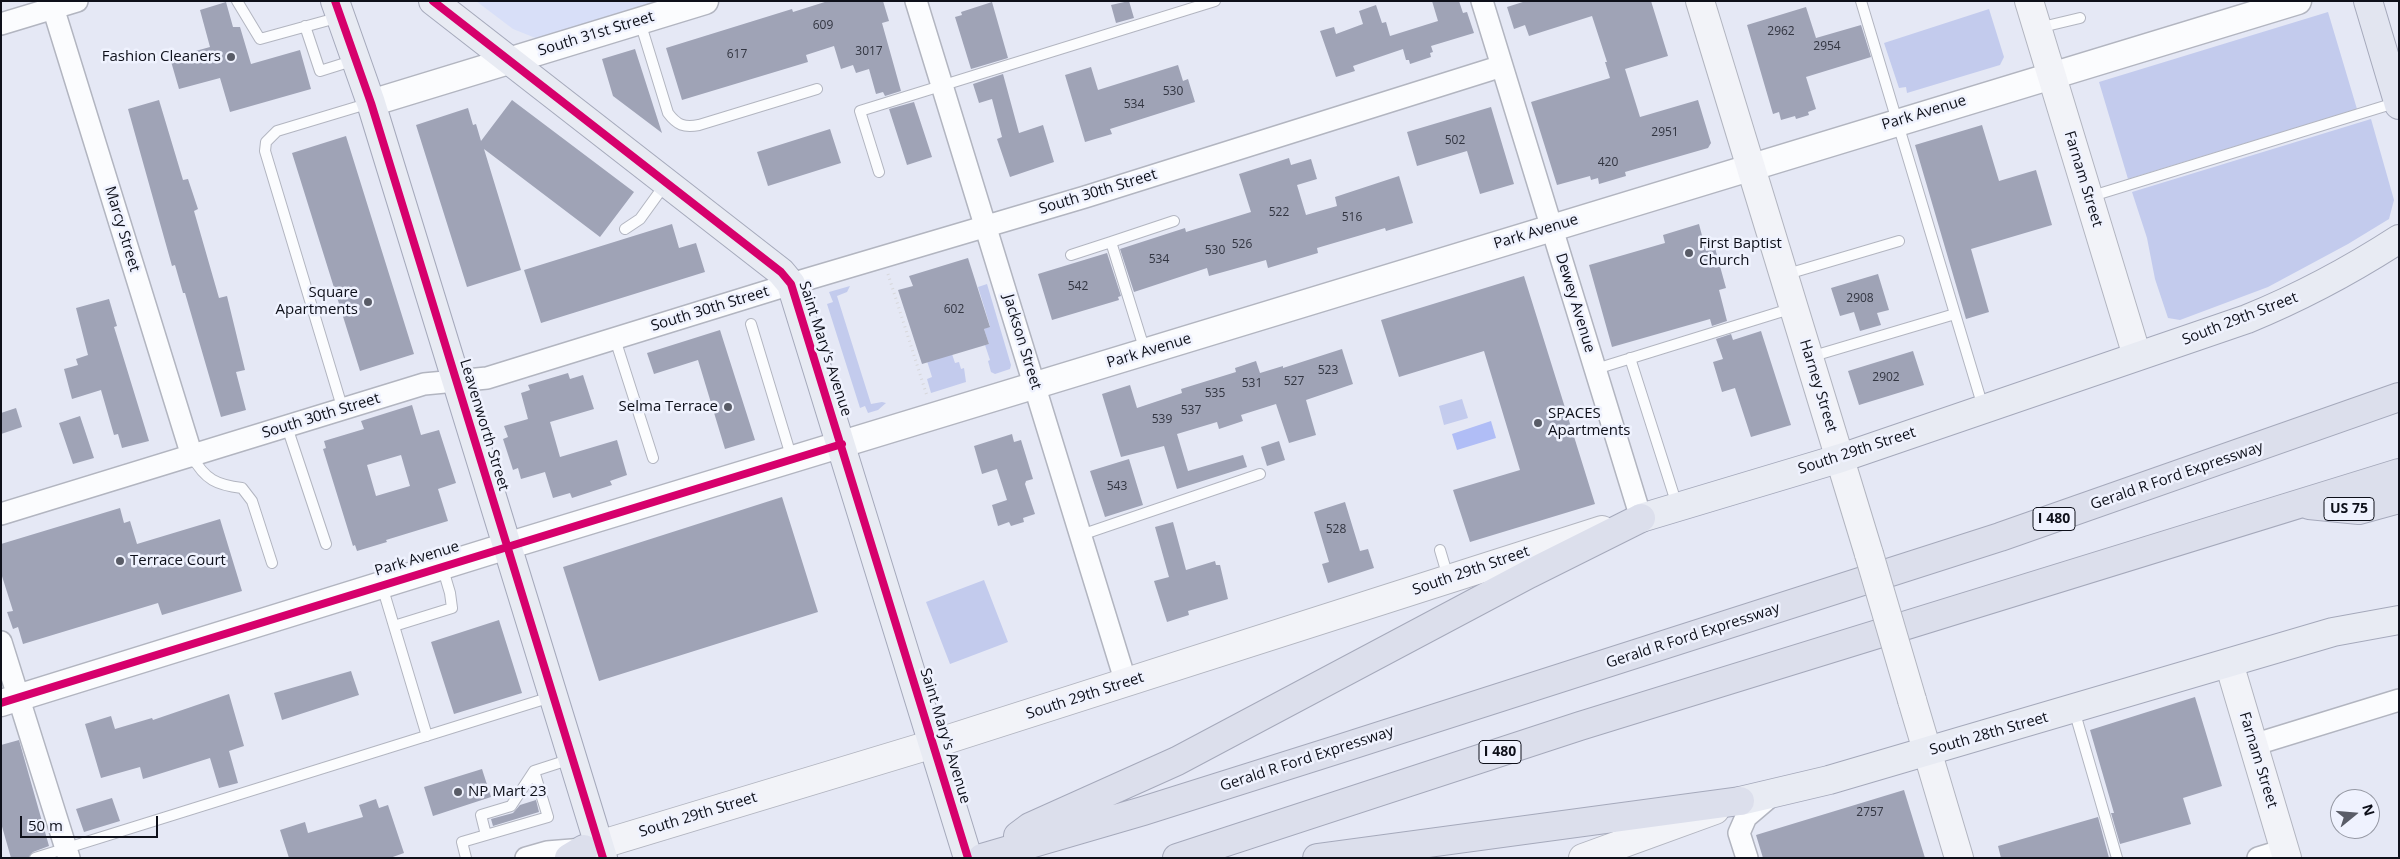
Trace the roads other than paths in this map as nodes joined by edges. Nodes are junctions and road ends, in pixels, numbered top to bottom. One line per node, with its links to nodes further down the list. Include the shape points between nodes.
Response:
1 (76, 1): 13 (street)
2 (237, 1): 18 (lane, via 260,39)
3 (433, 1): 21 (main road, Saint Mary's Avenue)
4 (705, 1): 16 (street, South 31st Street)
5 (916, 1): 24 (street, Jackson Street)
6 (1215, 1): 24 (lane)
7 (1482, 1): 22 (street, Dewey Avenue)
8 (1700, 1): 29 (main road, Harney Street)
9 (1861, 1): 28 (lane)
10 (2029, 1): 19 (main road, Farnam Street)
11 (2298, 1): 23 (street, Park Avenue)
12 (2368, 1): 27 (highway)
13 (52, 5): 17 (street); 61 (street, Marcy Street)
14 (338, 9): 18 (lane); 20 (main road, Leavenworth Street)
15 (2080, 18): 19 (lane)
16 (640, 21): 21 (street, South 31st Street); 25 (lane, via 668,112 676,124 699,125)
17 (1, 24)
18 (305, 26): 20 (lane, via 320,71)
19 (2037, 28): 23 (main road, Farnam Street)
20 (356, 59): 26 (main road, Leavenworth Street)
21 (508, 61): 26 (street, South 31st Street); 31 (main road, Saint Mary's Avenue)
22 (1502, 66): 34 (street, South 30th Street); 35 (street, Dewey Avenue)
23 (2051, 76): 28 (street, Park Avenue); 32 (main road, Farnam Street)
24 (942, 85): 30 (lane, via 860,111); 34 (street, Jackson Street)
25 (818, 89)
26 (371, 103): 52 (main road, Leavenworth Street); 57 (lane, via 277,131 266,142 265,151)
27 (2398, 103): 32 (lane)
28 (1898, 121): 29 (street, Park Avenue); 44 (lane)
29 (1751, 166): 35 (street, Park Avenue); 41 (main road, Harney Street)
30 (879, 172)
31 (667, 182): 36 (lane, via 640,219); 42 (main road, Saint Mary's Avenue, via 781,272)
32 (2089, 197): 48 (main road, Farnam Street)
33 (1174, 221): 39 (lane)
34 (986, 226): 42 (street, South 30th Street); 53 (street, Jackson Street)
35 (1552, 227): 47 (street, Park Avenue); 51 (street, Dewey Avenue)
36 (625, 229)
37 (2399, 239): 48 (main road, South 29th Street, via 2304,295 2247,319)
38 (1899, 241): 41 (lane)
39 (1111, 242): 40 (lane); 47 (lane)
40 (1071, 255)
41 (1783, 275): 43 (main road, Harney Street)
42 (791, 284): 46 (street, South 30th Street); 60 (main road, Saint Mary's Avenue)
43 (1794, 307): 49 (main road, Harney Street); 50 (lane)
44 (1955, 314): 49 (lane); 56 (lane)
45 (751, 324): 64 (lane)
46 (615, 339): 52 (street, South 30th Street, via 487,378); 62 (lane)
47 (1146, 352): 53 (street, Park Avenue)
48 (2137, 356): 56 (main road, South 29th Street)
49 (1810, 357): 63 (main road, Harney Street)
50 (1630, 358): 51 (lane); 69 (lane)
51 (1596, 369): 71 (street, Dewey Avenue)
52 (456, 381): 57 (street, South 30th Street, via 424,384); 74 (main road, Leavenworth Street)
53 (1035, 386): 60 (street, Park Avenue); 72 (street, Jackson Street)
54 (2399, 389): 59 (highway)
55 (2399, 397): 59 (highway, Gerald R Ford Expressway / I 480)
56 (1984, 408): 63 (main road, South 29th Street)
57 (343, 410): 58 (street, South 30th Street)
58 (287, 427): 61 (street, South 30th Street); 73 (lane)
59 (2293, 434): 101 (highway, Gerald R Ford Expressway / I 480, via 1990,540 1143,811)
60 (842, 444): 64 (street, Park Avenue); 90 (main road, Saint Mary's Avenue)
61 (192, 456): 70 (street, South 30th Street); 76 (lane, via 215,483 242,488 252,501)
62 (653, 458)
63 (1841, 458): 69 (main road, South 29th Street); 92 (main road, Harney Street, bridge)
64 (792, 459): 74 (street, Park Avenue)
65 (2399, 473): 68 (highway, I 480)
66 (1260, 474): 72 (lane)
67 (2399, 498): 68 (highway, US 75, via 2359,510)
68 (2297, 503): 107 (highway, I 480, via 1580,726)
69 (1678, 507): 71 (main road, South 29th Street)
70 (1, 514)
71 (1641, 518): 78 (main road, South 29th Street, via 1541,547); 101 (highway, via 1469,605 1177,761 1030,827)
72 (1081, 536): 84 (street, Jackson Street)
73 (326, 544)
74 (507, 546): 77 (street, Park Avenue); 85 (main road, Leavenworth Street)
75 (1440, 550): 78 (lane)
76 (272, 563)
77 (442, 566): 79 (street, Park Avenue); 81 (lane, via 452,608)
78 (1449, 579): 84 (main road, South 29th Street)
79 (382, 585): 81 (lane); 86 (street, Park Avenue)
80 (2399, 620): 83 (main road, South 28th Street, via 2333,632)
81 (394, 626): 89 (lane)
82 (1, 642): 86 (street)
83 (2228, 663): 88 (main road, South 28th Street); 91 (main road, Farnam Street)
84 (1126, 683): 90 (main road, South 29th Street)
85 (552, 696): 89 (lane); 93 (main road, Leavenworth Street)
86 (10, 700): 99 (street)
87 (2399, 700): 91 (street)
88 (2074, 710): 92 (main road, South 28th Street); 111 (lane)
89 (426, 736): 99 (lane)
90 (933, 744): 98 (main road, South 29th Street); 106 (main road, Saint Mary's Avenue)
91 (2253, 745): 100 (main road, Farnam Street)
92 (1928, 752): 95 (main road, South 28th Street); 110 (main road, Harney Street)
93 (571, 759): 94 (lane); 98 (main road, Leavenworth Street)
94 (534, 771): 97 (lane, via 511,806 481,815); 97 (lane, via 548,817)
95 (1773, 794): 96 (main road, South 28th Street); 109 (street, via 1746,817 1739,833)
96 (1740, 801): 102 (main road, South 28th Street); 108 (highway)
97 (486, 835): 104 (lane, via 462,842)
98 (589, 852): 105 (street, South 29th Street, via 548,852)
99 (67, 853): 103 (lane)
100 (2285, 854): 112 (street)
101 (988, 856)
102 (1593, 856)
103 (35, 858)
104 (466, 858)
105 (526, 858)
106 (968, 858)
107 (1177, 858)
108 (1318, 858)
109 (1747, 858)
110 (1959, 858)
111 (2118, 858)
112 (2258, 858)

